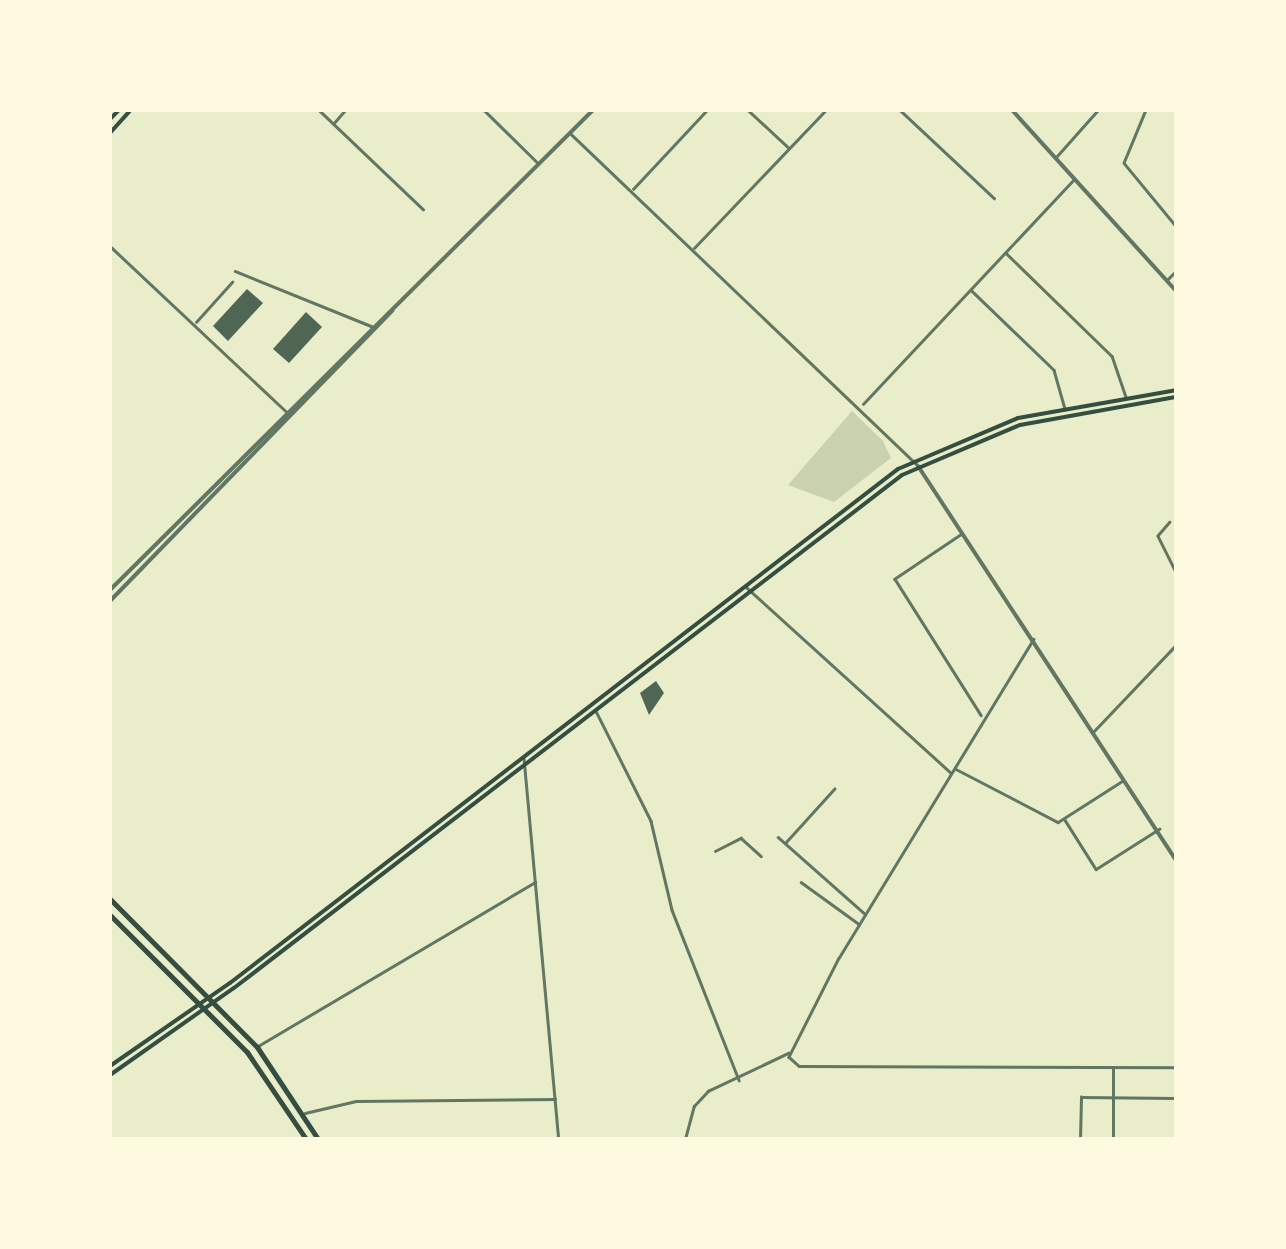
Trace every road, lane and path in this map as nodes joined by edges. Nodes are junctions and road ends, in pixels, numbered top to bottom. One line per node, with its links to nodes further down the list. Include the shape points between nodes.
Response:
1 (118, 110): 14 (main road)
2 (131, 110): 16 (main road)
3 (318, 110): 15 (street)
4 (346, 110): 15 (street)
5 (484, 110): 21 (street)
6 (593, 110): 17 (street)
7 (707, 110): 23 (street)
8 (748, 110): 19 (street)
9 (826, 110): 19 (street)
10 (900, 110): 24 (street)
11 (1012, 110): 20 (street)
12 (1098, 110): 20 (street)
13 (1146, 110): 26 (street, via 1124,163)
14 (110, 119)
15 (333, 124): 25 (street)
16 (111, 130): 18 (main road)
17 (570, 134): 21 (street); 23 (street)
18 (110, 141)
19 (790, 149): 28 (street)
20 (1057, 156): 22 (street)
21 (540, 164): 36 (street)
22 (1074, 179): 29 (street); 32 (street)
23 (631, 191): 28 (street)
24 (994, 198)
25 (423, 209)
26 (1176, 226)
27 (110, 246): 37 (street)
28 (693, 249): 42 (street)
29 (1005, 252): 34 (street); 41 (street, via 1112,356)
30 (235, 271): 38 (street)
31 (1176, 271): 32 (street)
32 (1166, 280): 35 (street)
33 (232, 282): 37 (street)
34 (970, 289): 42 (street); 43 (street, via 1054,370)
35 (1176, 291)
36 (392, 310): 38 (street); 45 (street)
37 (194, 324): 44 (street)
38 (372, 326): 44 (street)
39 (1176, 390): 41 (main road)
40 (1176, 397): 46 (main road, via 1020,425)
41 (1126, 398): 43 (main road)
42 (862, 406): 46 (street)
43 (1065, 409): 46 (main road, via 1006,422)
44 (285, 410): 45 (street); 51 (street)
45 (291, 416): 53 (street)
46 (917, 463): 48 (street); 50 (main road); 52 (main road)
47 (1170, 522): 49 (street, via 1158,536)
48 (963, 533): 54 (street); 57 (street, via 895,579)
49 (1176, 572)
50 (745, 586): 52 (street); 59 (main road)
51 (110, 590)
52 (750, 592): 56 (main road); 61 (street)
53 (110, 600)
54 (1034, 639): 57 (street); 58 (street)
55 (1176, 645): 58 (street)
56 (596, 710): 60 (main road); 85 (street, via 651,822 672,910)
57 (982, 717): 61 (street)
58 (1094, 731): 62 (street)
59 (524, 756): 60 (street); 77 (main road)
60 (525, 764): 71 (street); 77 (main road)
61 (953, 770): 64 (street, via 1021,807); 74 (street)
62 (1125, 780): 64 (street); 65 (street)
63 (834, 789): 67 (street)
64 (1064, 819): 65 (street, via 1096,869)
65 (1158, 829): 70 (street)
66 (778, 836): 67 (street)
67 (786, 843): 74 (street)
68 (716, 851): 69 (street, via 741,838)
69 (761, 856)
70 (1176, 860)
71 (536, 881): 79 (street); 87 (street)
72 (801, 882): 76 (street)
73 (110, 899): 77 (main road)
74 (866, 914): 76 (street)
75 (110, 915): 78 (main road)
76 (860, 924): 80 (street)
77 (213, 1000): 78 (main road); 79 (main road)
78 (204, 1006): 81 (main road); 84 (main road); 90 (main road, via 270,1080)
79 (257, 1047): 89 (main road)
80 (789, 1053): 82 (street, via 799,1066); 85 (street)
81 (110, 1066)
82 (1113, 1067): 83 (street); 86 (street)
83 (1176, 1067)
84 (110, 1074)
85 (739, 1080): 93 (street, via 700,1098)
86 (1113, 1097): 88 (street); 94 (street, via 1080,1097); 95 (street)
87 (556, 1098): 89 (street, via 356,1100); 92 (street)
88 (1176, 1098)
89 (304, 1113): 91 (main road)
90 (306, 1139)
91 (318, 1139)
92 (560, 1139)
93 (685, 1139)
94 (1080, 1139)
95 (1113, 1139)

